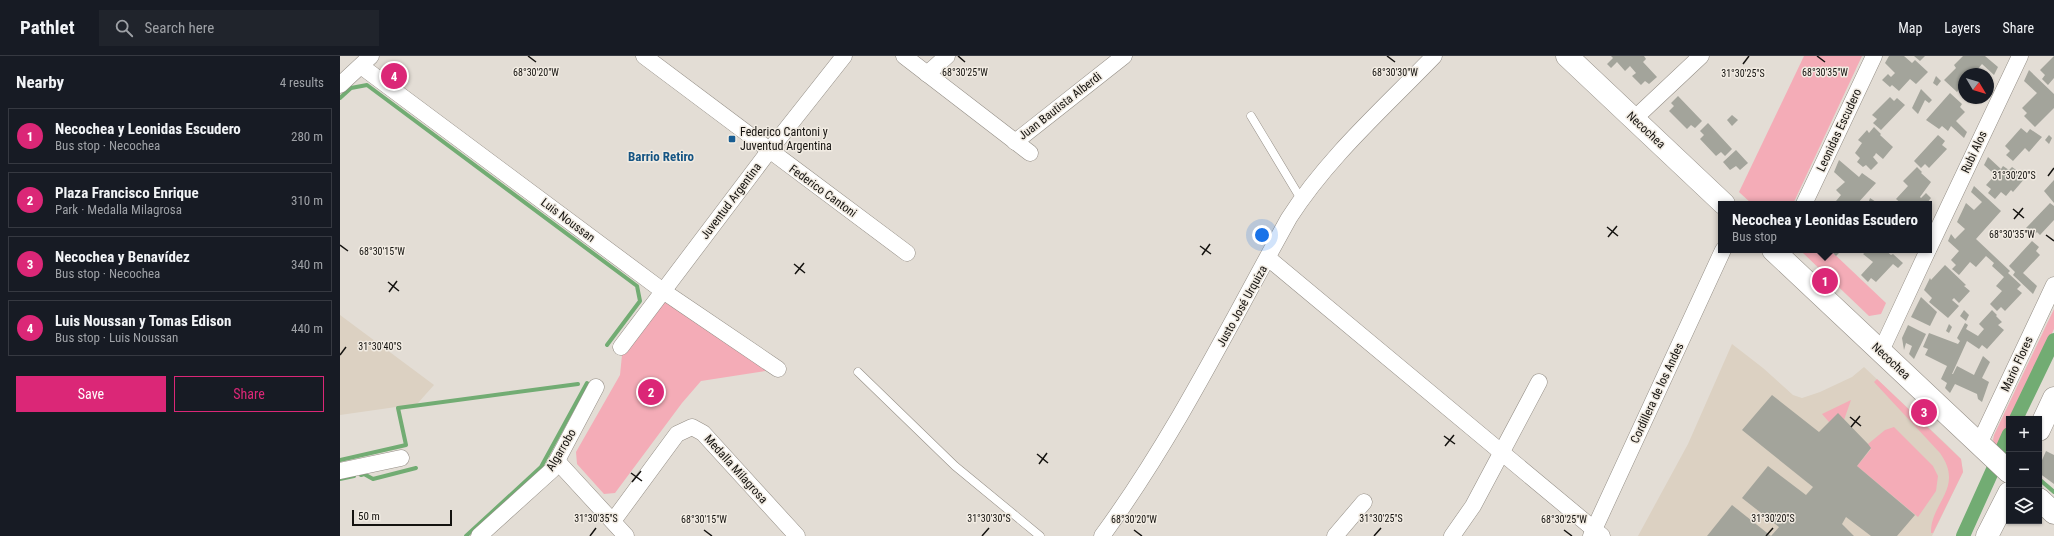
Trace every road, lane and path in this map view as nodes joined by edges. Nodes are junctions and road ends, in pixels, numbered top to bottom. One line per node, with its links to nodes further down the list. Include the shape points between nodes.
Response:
1 (644, 56): 17 (street, Federico Cantoni)
2 (844, 56): 17 (street, Juventud Argentina)
3 (904, 56): 12 (street)
4 (946, 56): 12 (street)
5 (1124, 56): 16 (street, Juan Bautista Alberdi)
6 (1434, 56): 19 (street, Justo José Urquiza, via 1325,169)
7 (1567, 56): 15 (main road, Necochea)
8 (1702, 56): 15 (street)
9 (1874, 56): 21 (street, Leonidas Escudero)
10 (2020, 56): 22 (street, Rubi Alos)
11 (366, 61): 13 (street); 29 (street, Luis Noussan)
12 (927, 74): 16 (street)
13 (340, 85)
14 (1251, 116): 19 (lane)
15 (1634, 119): 20 (main road, Necochea)
16 (1015, 142): 18 (street)
17 (769, 151): 23 (street, Federico Cantoni); 29 (street, Juventud Argentina)
18 (1030, 153)
19 (1301, 199): 27 (street, Justo José Urquiza)
20 (1721, 201)
21 (1805, 201)
22 (1932, 243)
23 (907, 253)
24 (1723, 253): 49 (street, Cordillera de los Andes)
25 (1780, 253): 31 (main road, Necochea)
26 (1927, 253): 31 (street, Rubi Alos)
27 (1268, 258): 38 (street); 48 (street, Justo José Urquiza, via 1180,417)
28 (2054, 285): 40 (street, Mario Flores)
29 (663, 291): 30 (street, Juventud Argentina); 32 (street, Luis Noussan)
30 (621, 347)
31 (1881, 351): 40 (main road, Necochea)
32 (778, 369)
33 (858, 372): 53 (lane, via 955,466)
34 (1538, 382): 38 (street)
35 (596, 387): 41 (street, Algarrobo)
36 (2054, 398): 37 (main road)
37 (2042, 424)
38 (1502, 454): 49 (street); 55 (street, via 1473,506)
39 (401, 458): 42 (street)
40 (1995, 458)
41 (557, 461): 47 (street); 50 (street, Algarrobo, via 552,470)
42 (340, 471)
43 (2006, 499): 56 (main road)
44 (1364, 502): 54 (street)
45 (2042, 502): 46 (main road)
46 (2054, 513)
47 (612, 521): 51 (street); 52 (street, Medalla Milagrosa, via 677,434 692,427 703,433)
48 (1108, 534)
49 (1595, 534)
50 (479, 536)
51 (626, 536)
52 (797, 536)
53 (1040, 536)
54 (1335, 536)
55 (1452, 536)
56 (1987, 536)

